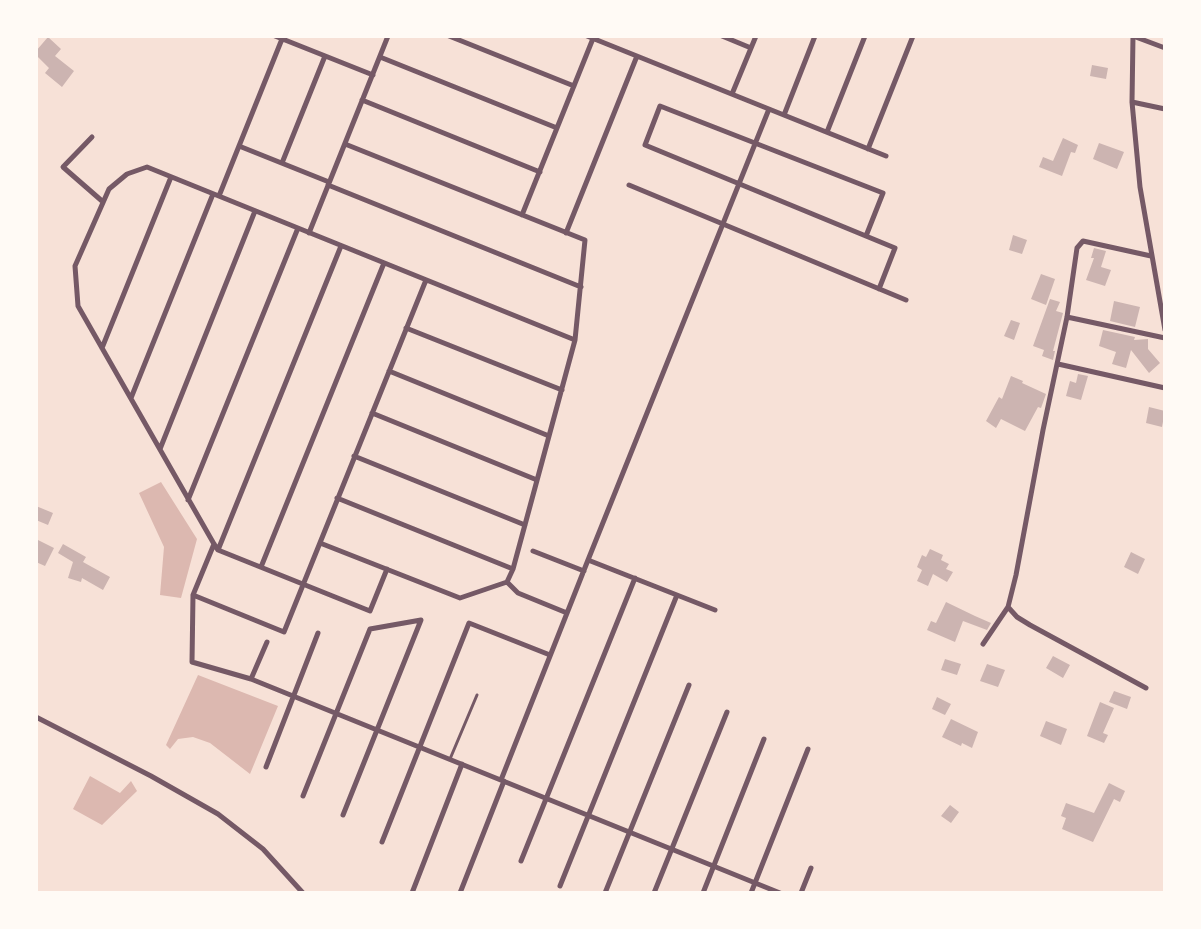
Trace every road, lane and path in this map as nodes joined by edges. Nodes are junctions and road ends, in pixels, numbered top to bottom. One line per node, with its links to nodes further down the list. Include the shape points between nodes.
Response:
1 (275, 36): 11 (street)
2 (388, 36): 16 (street)
3 (449, 36): 18 (street)
4 (722, 36): 12 (street)
5 (756, 36): 12 (street)
6 (815, 36): 24 (street)
7 (865, 36): 26 (street)
8 (912, 36): 31 (street)
9 (1133, 36): 13 (street); 21 (street)
10 (592, 37): 15 (street); 18 (street)
11 (282, 39): 14 (street); 30 (street)
12 (751, 48): 19 (street)
13 (1165, 48)
14 (325, 56): 17 (street); 33 (street)
15 (637, 56): 19 (street); 46 (street)
16 (380, 57): 17 (street); 25 (street)
17 (373, 75): 20 (street)
18 (574, 86): 25 (street)
19 (732, 94): 22 (street)
20 (362, 100): 29 (street); 34 (street)
21 (1132, 102): 23 (street); 49 (street)
22 (769, 109): 24 (street); 28 (street)
23 (1165, 109)
24 (784, 115): 26 (street)
25 (557, 128): 34 (street)
26 (827, 132): 31 (street)
27 (92, 137): 40 (street, via 63,167)
28 (755, 143): 37 (street); 37 (street, via 660,106 645,146); 47 (street, via 883,193)
29 (345, 144): 36 (street); 42 (street)
30 (239, 146): 33 (street); 39 (street)
31 (868, 149): 32 (street)
32 (886, 156)
33 (282, 163): 36 (street)
34 (540, 172): 42 (street)
35 (171, 177): 39 (street); 40 (street, via 147,167 127,174 109,189); 60 (street)
36 (329, 184): 45 (street); 52 (street)
37 (739, 184): 43 (street); 47 (street)
38 (629, 185): 43 (street)
39 (216, 195): 41 (street); 65 (street)
40 (102, 201): 60 (street, via 75,266 78,306)
41 (255, 211): 44 (street); 68 (street)
42 (522, 215): 46 (street)
43 (723, 224): 53 (street); 78 (street)
44 (298, 228): 45 (street); 72 (street)
45 (309, 233): 48 (street)
46 (566, 233): 52 (street, via 585,240)
47 (866, 236): 53 (street, via 896,248)
48 (341, 246): 50 (street); 76 (street)
49 (1151, 256): 55 (street, via 1083,242 1077,248); 57 (street)
50 (384, 263): 51 (street); 79 (street)
51 (426, 280): 56 (street); 59 (street)
52 (581, 287): 59 (street)
53 (879, 289): 54 (street)
54 (906, 300)
55 (1067, 317): 58 (street); 61 (street)
56 (406, 328): 62 (street); 64 (street)
57 (1165, 330)
58 (1165, 338)
59 (574, 340): 64 (street)
60 (102, 348): 65 (street)
61 (1058, 364): 63 (street); 88 (street)
62 (389, 371): 66 (street); 67 (street)
63 (1165, 388)
64 (561, 390): 67 (street)
65 (131, 398): 68 (street)
66 (372, 413): 69 (street); 70 (street)
67 (549, 436): 70 (street)
68 (160, 449): 72 (street)
69 (354, 456): 71 (street); 73 (street)
70 (537, 480): 73 (street)
71 (338, 498): 74 (street); 81 (street)
72 (188, 500): 75 (street)
73 (525, 525): 81 (street)
74 (320, 543): 80 (street); 85 (street)
75 (214, 544): 76 (street); 86 (street)
76 (218, 550): 79 (street)
77 (533, 551): 82 (street)
78 (588, 560): 82 (street); 83 (street)
79 (261, 567): 85 (street)
80 (387, 569): 84 (street, via 460,598); 85 (street, via 370,611)
81 (513, 569): 84 (street)
82 (584, 571): 90 (street)
83 (635, 578): 87 (street); 112 (street)
84 (507, 582): 90 (street, via 518,593)
85 (303, 584): 86 (street, via 284,632)
86 (193, 595): 95 (street, via 192,662)
87 (677, 595): 89 (street); 114 (street)
88 (1008, 607): 93 (street); 97 (street, via 1030,625)
89 (715, 610)
90 (567, 613): 94 (street)
91 (318, 633): 99 (street)
92 (267, 642): 95 (street)
93 (984, 644)
94 (550, 655): 105 (street, via 470,623); 110 (street)
95 (251, 679): 99 (street)
96 (689, 686): 115 (street)
97 (1146, 688)
98 (477, 695): 107 (lane)
99 (293, 696): 101 (street); 109 (street)
100 (727, 712): 117 (street)
101 (336, 713): 103 (street); 103 (street, via 370,629 421,620); 111 (street)
102 (36, 717): 123 (street, via 218,814 262,849)
103 (377, 730): 105 (street); 113 (street)
104 (764, 739): 119 (street)
105 (420, 747): 107 (street); 116 (street)
106 (808, 749): 121 (street)
107 (450, 759): 108 (street)
108 (462, 764): 110 (street); 124 (street)
109 (266, 766)
110 (502, 781): 112 (street); 125 (street)
111 (303, 796)
112 (546, 798): 114 (street); 118 (street)
113 (343, 815)
114 (588, 816): 115 (street); 122 (street)
115 (630, 832): 117 (street); 126 (street)
116 (382, 842)
117 (672, 849): 119 (street); 127 (street)
118 (520, 861)
119 (713, 866): 121 (street); 128 (street)
120 (811, 868): 131 (street)
121 (755, 883): 129 (street); 130 (street)
122 (560, 886)
123 (303, 893)
124 (412, 893)
125 (460, 893)
126 (605, 893)
127 (654, 893)
128 (703, 893)
129 (751, 893)
130 (780, 893)
131 (801, 893)

